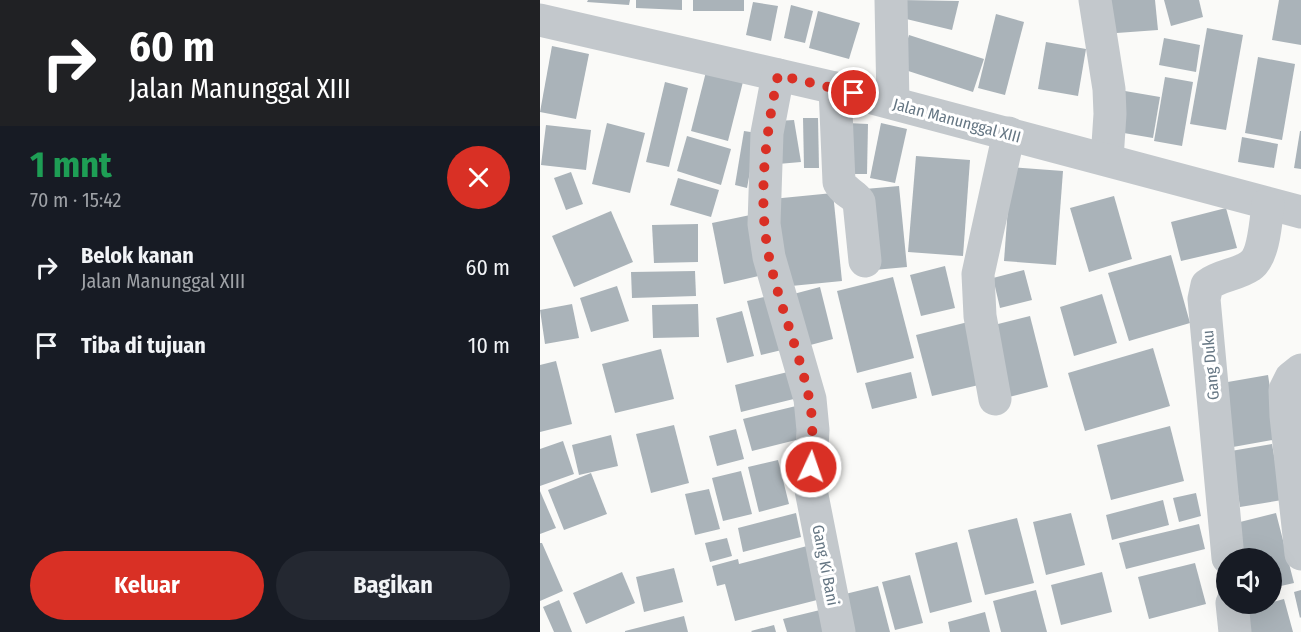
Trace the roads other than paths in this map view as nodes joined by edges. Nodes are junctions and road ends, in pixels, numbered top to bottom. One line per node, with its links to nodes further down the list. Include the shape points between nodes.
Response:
1 (891, 0): 6 (street)
2 (1095, 0): 8 (street, via 1109,88)
3 (540, 20): 4 (street, Jalan Manunggal XIII)
4 (778, 75): 5 (street, Jalan Manunggal XIII); 17 (street, Gang Ki Bani, via 767,133 764,224 769,257 810,399 810,485)
5 (835, 88): 6 (street, Jalan Manunggal XIII); 11 (street, via 839,182 860,202)
6 (892, 103): 7 (street, Jalan Manunggal XIII)
7 (1009, 133): 8 (street, Jalan Manunggal XIII); 13 (street, via 978,274 980,316)
8 (1107, 159): 9 (street, Jalan Manunggal XIII)
9 (1268, 204): 10 (street, Jalan Manunggal XIII); 14 (street, Gang Duku, via 1260,254 1251,266 1207,285 1204,299)
10 (1301, 212)
11 (865, 261)
12 (1301, 370): 15 (street, via 1285,390)
13 (995, 399)
14 (1227, 548)
15 (1301, 554)
16 (1233, 614): 18 (street)
17 (839, 632)
18 (1235, 632)

